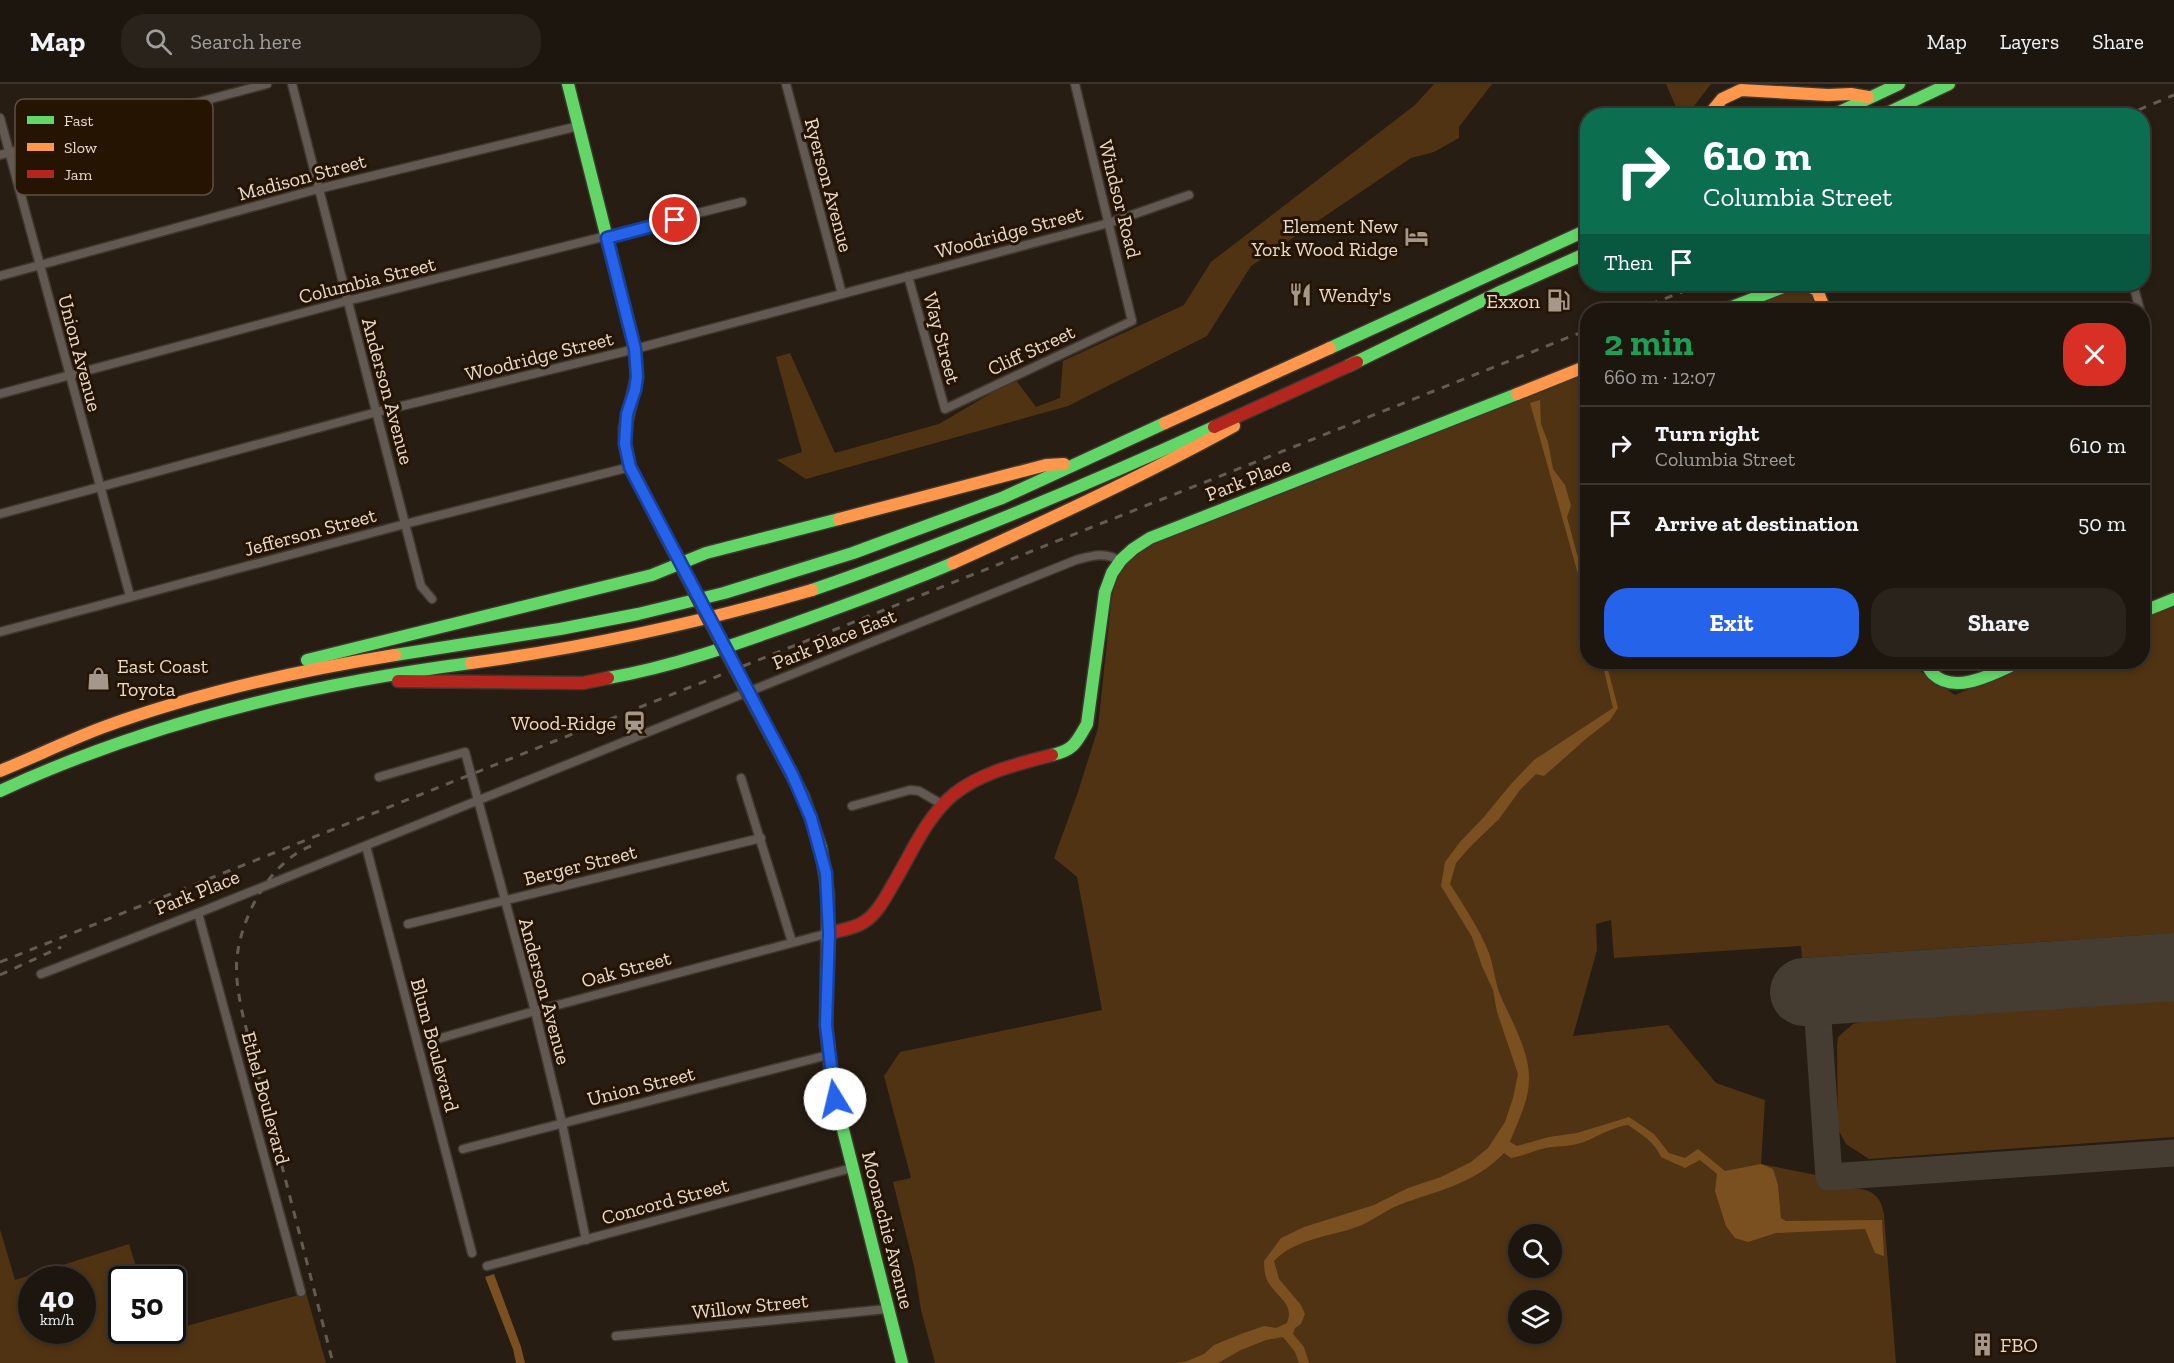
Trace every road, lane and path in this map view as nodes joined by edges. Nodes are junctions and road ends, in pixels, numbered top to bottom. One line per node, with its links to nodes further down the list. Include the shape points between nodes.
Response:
1 (267, 84): 9 (street)
2 (292, 84): 17 (street, Anderson Avenue)
3 (568, 84): 14 (main road, Moonachie Avenue)
4 (786, 84): 31 (street, Ryerson Avenue)
5 (1075, 84): 21 (street, Windsor Road)
6 (1899, 84): 8 (main road)
7 (1949, 84): 12 (main road)
8 (1868, 97): 10 (main road, via 1741,90 1719,100); 11 (main road)
9 (211, 99)
10 (1714, 108)
11 (1847, 108)
12 (1898, 108)
13 (0, 118): 15 (street, Union Avenue)
14 (579, 126): 17 (street, Madison Street); 23 (main road, Moonachie Avenue)
15 (4, 154): 16 (street, Union Avenue)
16 (15, 189)
17 (318, 189): 27 (street, Madison Street); 32 (street, Anderson Avenue)
18 (17, 195): 27 (street, Union Avenue)
19 (1189, 195): 21 (street, Woodridge Street)
20 (742, 202): 23 (street, Columbia Street)
21 (1108, 223): 29 (street, Woodridge Street); 34 (street, Windsor Road)
22 (1580, 233): 42 (main road)
23 (607, 238): 32 (street, Columbia Street); 35 (main road, Moonachie Avenue)
24 (1580, 256): 26 (main road)
25 (1580, 262): 26 (main road)
26 (1566, 263): 36 (main road)
27 (39, 265): 28 (street, Madison Street); 38 (street, Union Avenue)
28 (0, 276)
29 (908, 276): 31 (street, Woodridge Street); 40 (street, Way Street)
30 (1773, 291): 33 (main road)
31 (842, 294): 35 (street, Woodridge Street)
32 (347, 301): 38 (street, Columbia Street); 41 (street, Anderson Avenue)
33 (1742, 303)
34 (1132, 321): 40 (street, Cliff Street)
35 (635, 349): 41 (street, Woodridge Street); 43 (main road, Moonachie Avenue, via 637,377 625,428)
36 (1357, 362): 54 (main road, via 1038,525 910,581); 57 (main road, via 1026,510 796,594 646,634)
37 (1580, 369): 47 (main road, Park Place, via 1150,538)
38 (69, 375): 39 (street, Columbia Street); 44 (street, Union Avenue)
39 (0, 394)
40 (945, 409)
41 (377, 412): 44 (street, Woodridge Street); 46 (street, Anderson Avenue)
42 (1072, 464): 48 (main road, via 1046,465 706,553); 58 (main road, via 1002,498 917,531 724,593 560,629 310,669)
43 (630, 467): 46 (street, Jefferson Street); 48 (main road, Moonachie Avenue)
44 (99, 486): 45 (street, Woodridge Street); 49 (street, Union Avenue)
45 (0, 514)
46 (405, 524): 49 (street, Jefferson Street); 50 (street, Anderson Avenue, via 421,586)
47 (1119, 561): 63 (street, Park Place East, via 1107,555 1088,556); 64 (main road, via 1105,592 1087,724 1076,743 1068,751 979,778)
48 (681, 563): 54 (main road, Moonachie Avenue, bridge); 58 (main road, via 652,574 302,662)
49 (130, 596): 53 (street, Jefferson Street)
50 (432, 599)
51 (2174, 599): 52 (main road)
52 (2150, 609)
53 (0, 632)
54 (725, 650): 57 (main road, via 583,683); 71 (main road, Moonachie Avenue, bridge, via 792,774 811,818 826,873)
55 (1932, 669): 56 (main road, via 1942,680 1959,683)
56 (2002, 669)
57 (350, 681): 62 (main road, via 267,699 158,730)
58 (199, 697): 59 (main road, via 102,728)
59 (0, 771)
60 (378, 777): 63 (street, Anderson Avenue, via 465,752)
61 (741, 778): 66 (street)
62 (0, 791)
63 (477, 801): 67 (street, Park Place East); 68 (street, Anderson Avenue)
64 (943, 805): 65 (street, via 920,791 910,790); 71 (main road, via 872,914 850,928)
65 (852, 806)
66 (760, 838): 68 (street, Berger Street); 72 (street)
67 (366, 846): 69 (street, Park Place); 81 (street, Blum Boulevard)
68 (503, 901): 70 (street, Berger Street); 74 (street, Anderson Avenue)
69 (198, 913): 73 (street, Park Place); 83 (street, Ethel Boulevard)
70 (408, 924)
71 (829, 933): 72 (street, Oak Street); 76 (main road, Moonachie Avenue)
72 (792, 942): 74 (street, Oak Street)
73 (41, 974)
74 (535, 1011): 75 (street, Oak Street); 77 (street, Anderson Avenue)
75 (434, 1040)
76 (828, 1055): 77 (street, Union Street); 79 (main road, Moonachie Avenue)
77 (562, 1124): 78 (street, Union Street); 80 (street, Anderson Avenue)
78 (463, 1149)
79 (852, 1168): 80 (street, Concord Street); 84 (main road, Moonachie Avenue)
80 (586, 1240): 82 (street, Concord Street)
81 (472, 1253)
82 (487, 1266)
83 (301, 1292)
84 (887, 1309): 85 (street, Willow Street); 86 (main road, Moonachie Avenue)
85 (616, 1336)
86 (902, 1363)

